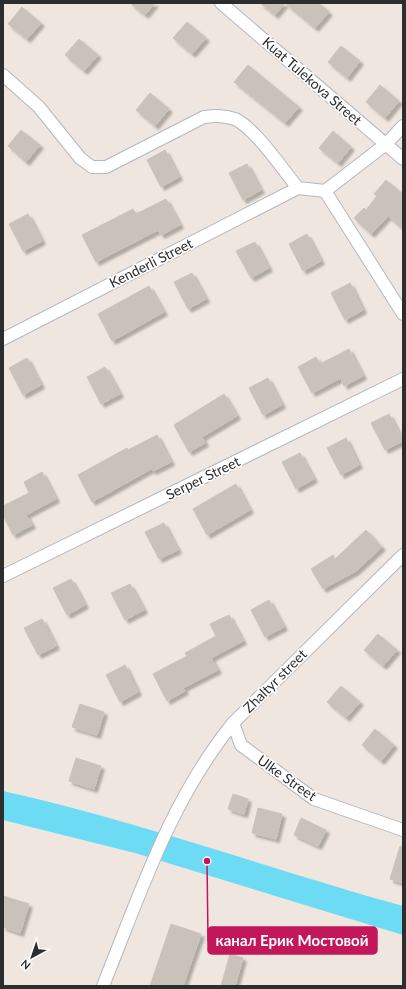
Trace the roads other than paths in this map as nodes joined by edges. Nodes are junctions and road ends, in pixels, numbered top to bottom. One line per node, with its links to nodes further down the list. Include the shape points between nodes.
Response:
1 (221, 3): 4 (street, Kuat Tulekova Street)
2 (3, 75): 6 (street, via 39,107 80,158 92,167 106,167 204,117 221,115 235,119 249,128)
3 (403, 126): 4 (street)
4 (386, 144): 5 (street, Kuat Tulekova Street); 7 (street)
5 (403, 159)
6 (298, 188): 7 (street); 9 (street, Kenderli Street)
7 (325, 191): 8 (street)
8 (403, 314)
9 (3, 339)
10 (403, 380): 12 (street, Serper Street)
11 (403, 555): 13 (street, Zhaltyr street)
12 (3, 576)
13 (233, 723): 14 (street, Ulke Street, via 241,746 314,799); 15 (street, Zhaltyr street, via 212,749 185,792 169,824)
14 (403, 830)
15 (103, 986)

